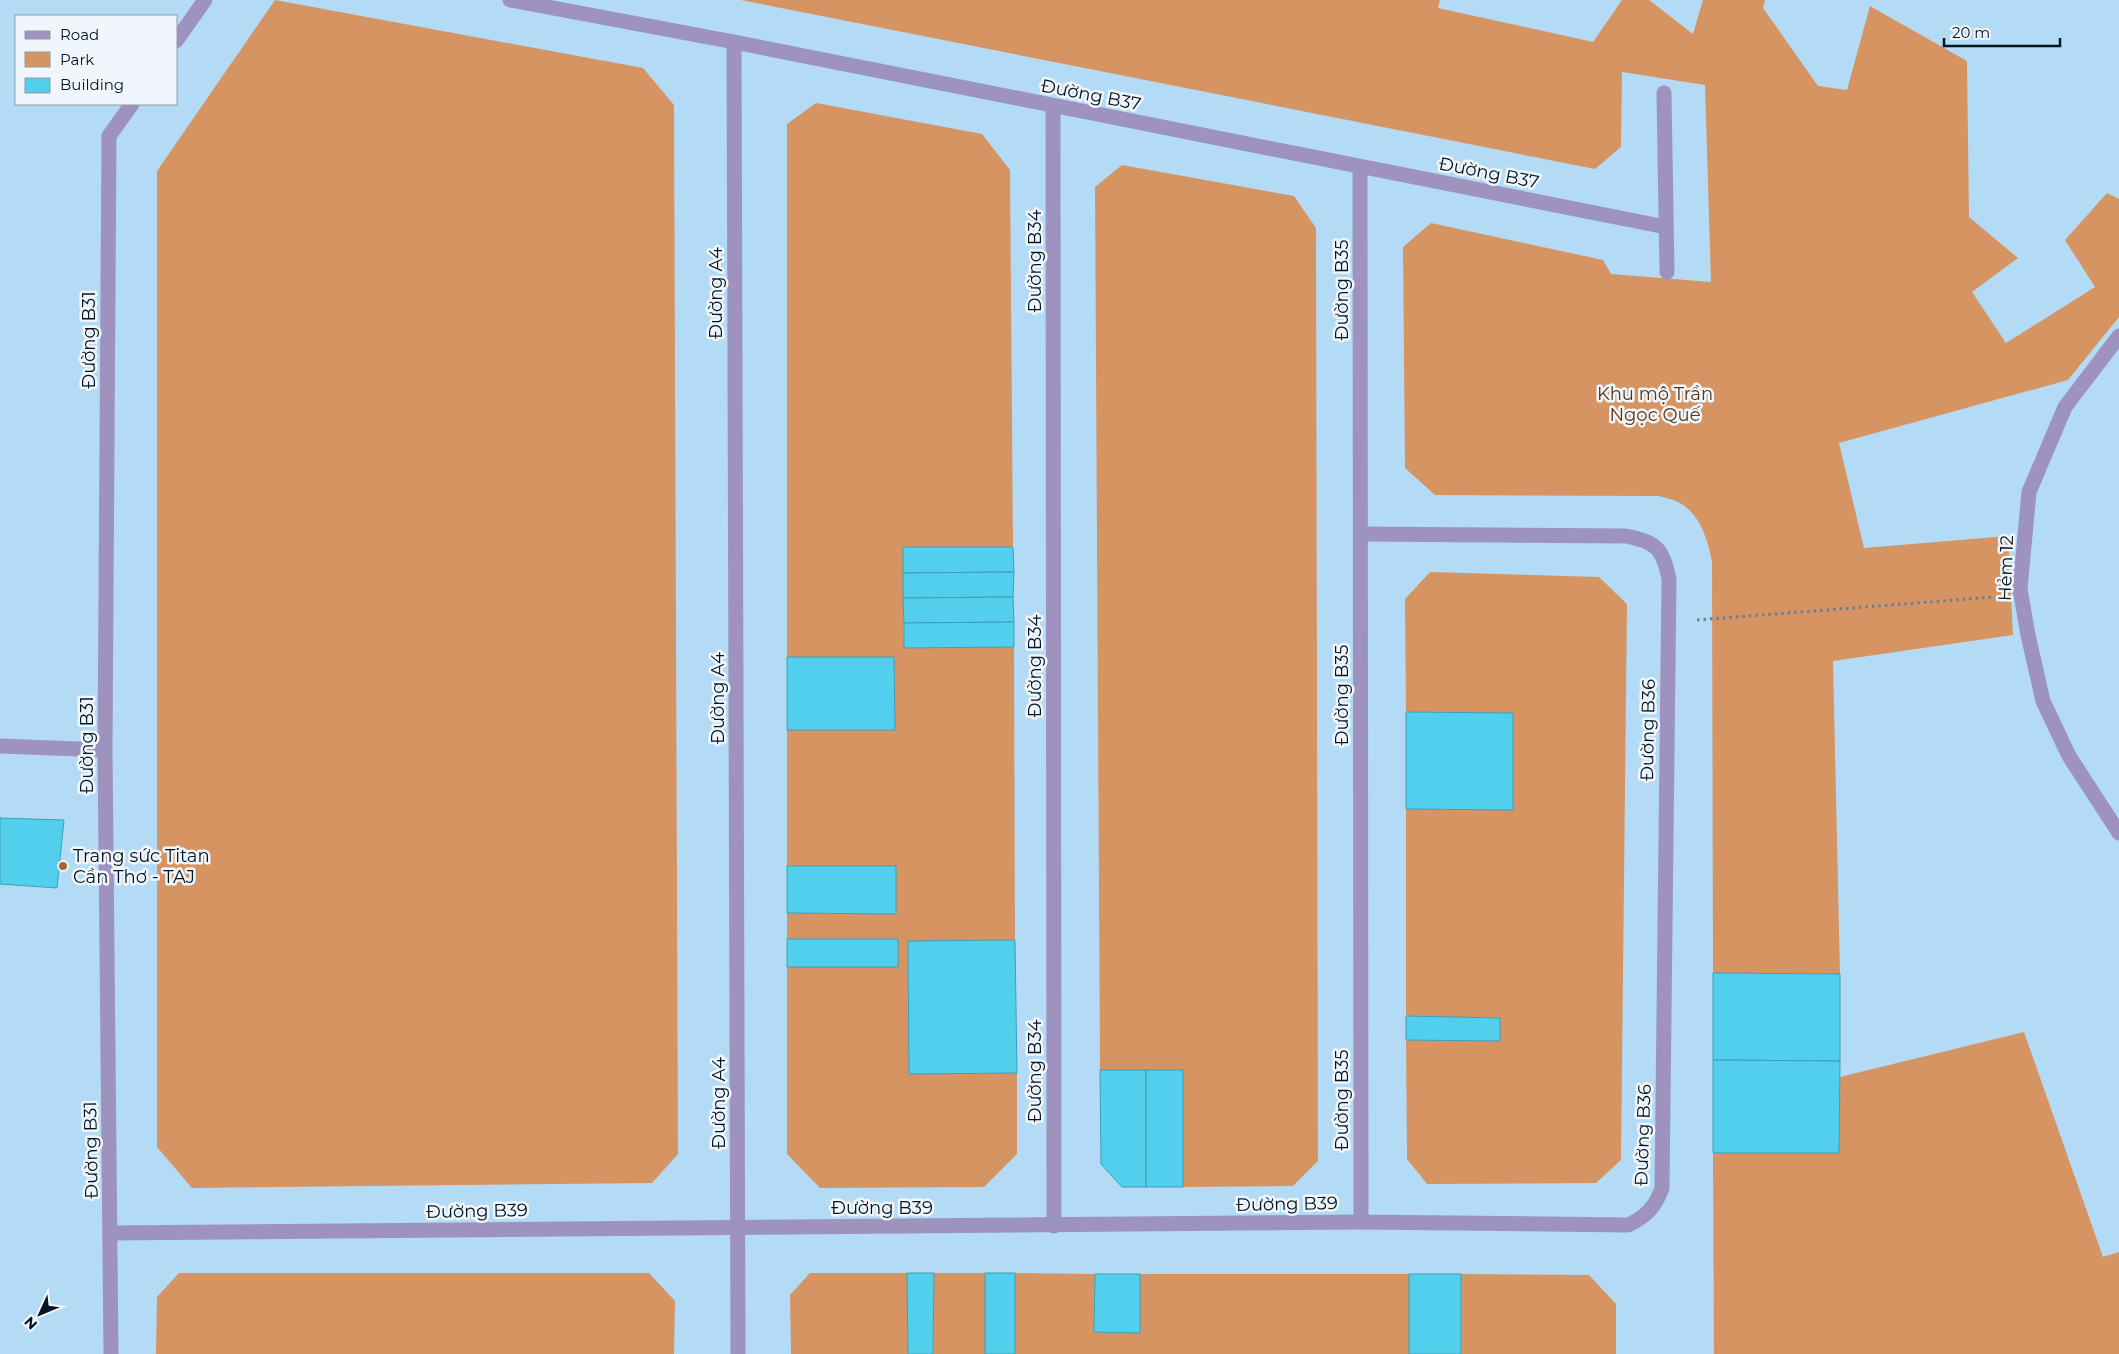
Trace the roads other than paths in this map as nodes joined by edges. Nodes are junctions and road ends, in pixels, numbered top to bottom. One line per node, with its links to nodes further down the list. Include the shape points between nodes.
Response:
1 (205, 0): 3 (street)
2 (510, 0): 4 (street, Đường B37)
3 (178, 38)
4 (734, 42): 7 (street, Đường B37); 19 (street, Đường A4)
5 (1664, 93): 9 (street)
6 (131, 105): 14 (street, Đường B31, via 110,136)
7 (1053, 107): 8 (street, Đường B37); 18 (street, Đường B34)
8 (1360, 168): 9 (street, Đường B37); 12 (street, Đường B35)
9 (1666, 227): 10 (street)
10 (1667, 272)
11 (2119, 336): 15 (street, Hẻm 12, via 2065,407 2029,492 2021,595 2043,701 2069,756)
12 (1360, 534): 16 (street, Đường B36, via 1626,536 1647,540 1664,558 1668,579 1668,621 1662,1188 1658,1202); 17 (street, Đường B35)
13 (0, 746): 14 (street)
14 (105, 750): 20 (street, Đường B31)
15 (2119, 833)
16 (1650, 1211): 17 (street, Đường B39, via 1628,1225)
17 (1361, 1222): 18 (street, Đường B39)
18 (1054, 1226): 19 (street, Đường B39)
19 (738, 1227): 20 (street, Đường B39); 22 (street, Đường A4)
20 (110, 1234): 21 (street, Đường B31)
21 (111, 1354)
22 (738, 1354)

